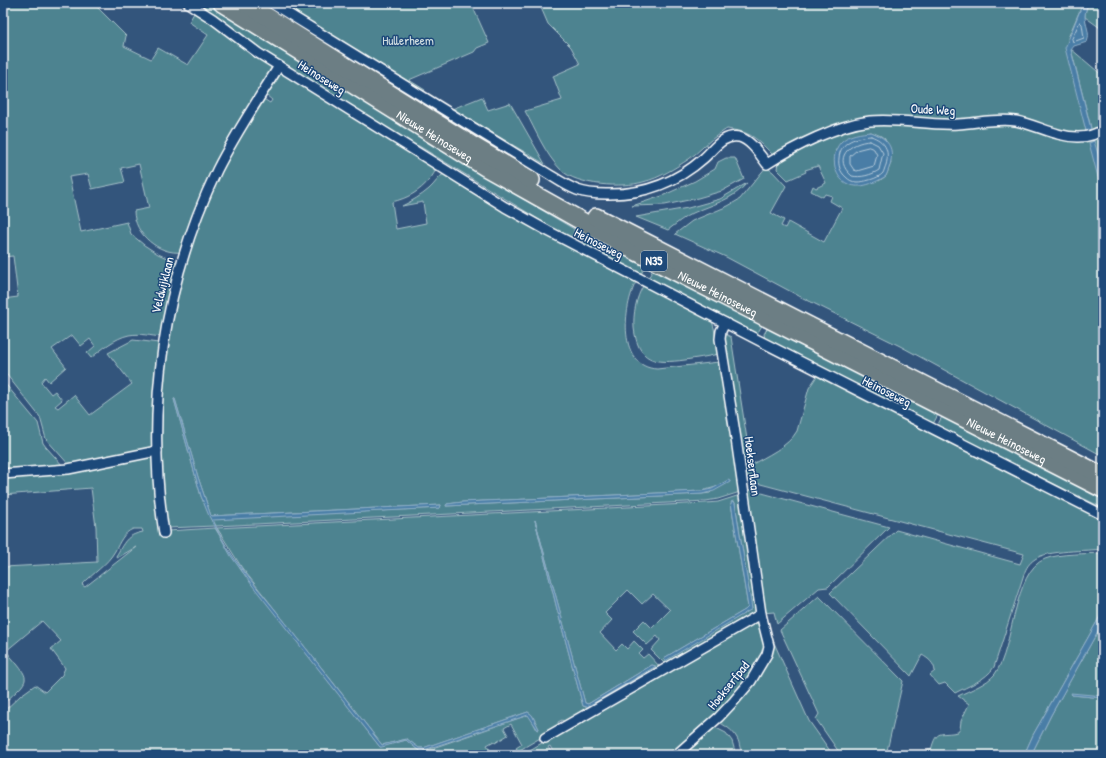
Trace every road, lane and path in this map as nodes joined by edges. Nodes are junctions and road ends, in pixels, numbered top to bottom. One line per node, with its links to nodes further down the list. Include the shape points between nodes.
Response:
1 (188, 3): 5 (street, Heinoseweg)
2 (222, 3): 11 (highway, Nieuwe Heinoseweg / N35, via 485,167 577,220)
3 (245, 3): 10 (highway, Nieuwe Heinoseweg / N35, via 470,144 590,214)
4 (271, 3): 6 (street, Oude Weg, via 550,175 578,190 597,194 620,195 666,183 704,158 720,141 732,137 746,140 767,164 837,129 870,121 958,124 1008,121 1077,138 1092,135)
5 (279, 66): 7 (street, Heinoseweg, via 505,207); 8 (street, Veldwijklaan, via 218,169 180,263 161,357)
6 (1103, 129)
7 (725, 322): 12 (street, Heinoseweg); 14 (street, Hoekserflaan, via 720,339)
8 (157, 451): 9 (street, via 73,468); 13 (street, Veldwijklaan)
9 (3, 474)
10 (1103, 476)
11 (1103, 489)
12 (1103, 515)
13 (164, 533)
14 (761, 615): 15 (street); 16 (street, Hoekserfpad, via 769,646 751,681 719,718)
15 (545, 738)
16 (676, 755)

